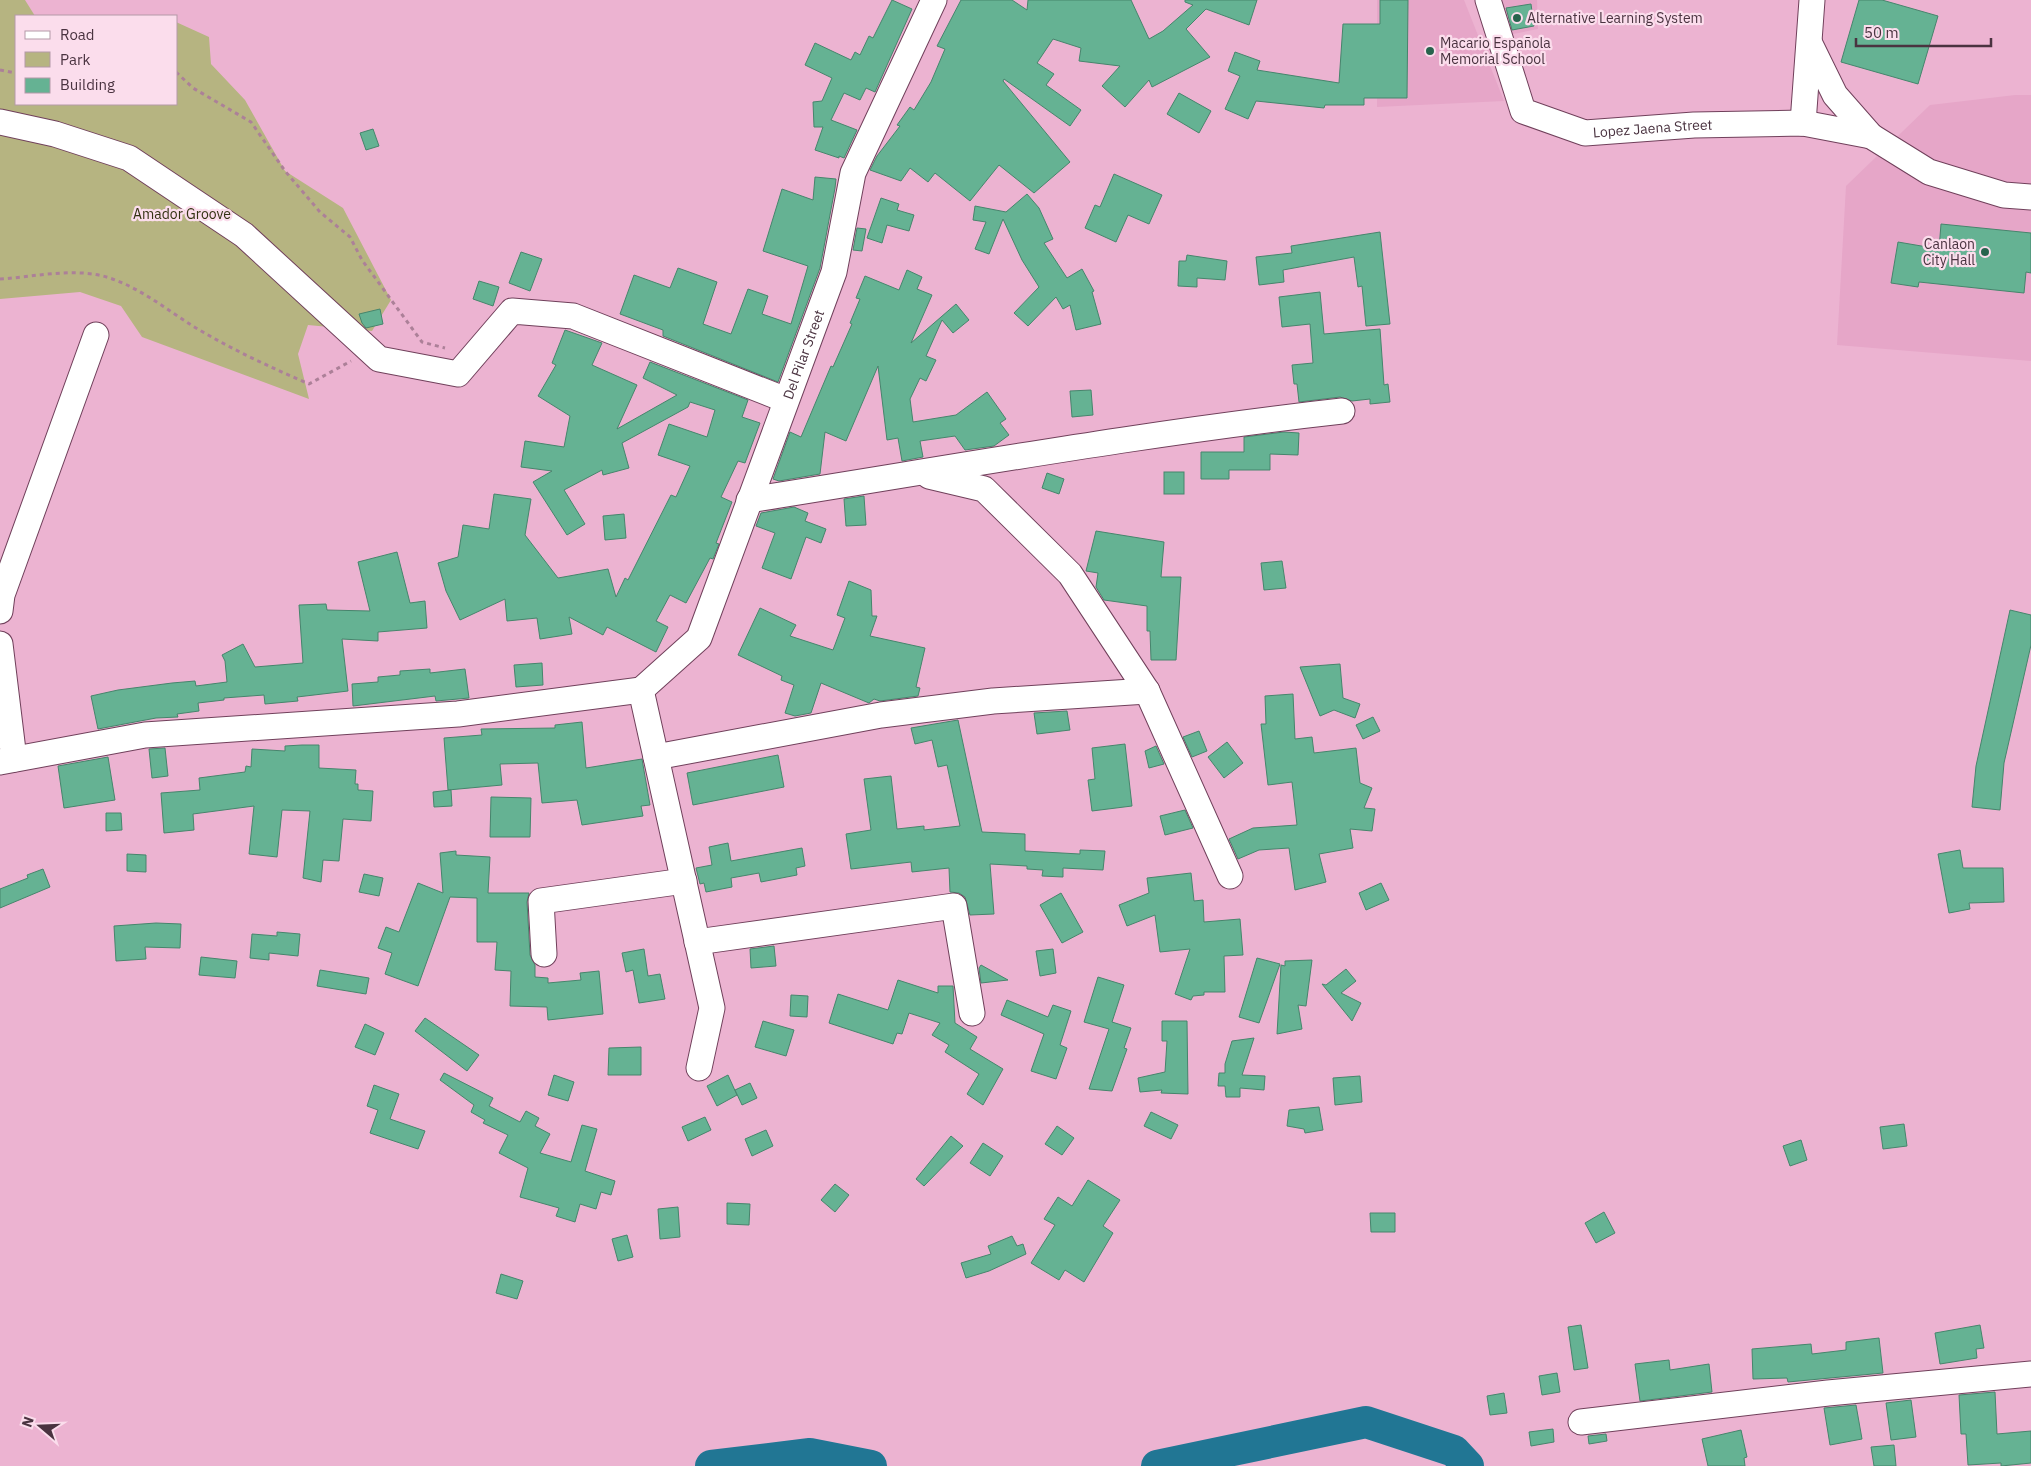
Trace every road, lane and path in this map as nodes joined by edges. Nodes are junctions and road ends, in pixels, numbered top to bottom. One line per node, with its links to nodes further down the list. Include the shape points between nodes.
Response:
1 (934, 0): 16 (street, Del Pilar Street, via 853,173 834,272)
2 (1488, 0): 9 (street, Lopez Jaena Street, via 1523,111 1585,133)
3 (1812, 0): 4 (street)
4 (1810, 44): 9 (street); 10 (street, Lopez Jaena Street, via 1835,95)
5 (0, 70): 6 (path)
6 (15, 73)
7 (178, 74): 15 (path, via 193,88 251,122 285,172 320,212 350,237 362,260 422,342)
8 (0, 122): 14 (street, via 55,134 129,158 244,236)
9 (1803, 122): 10 (street, Lopez Jaena Street)
10 (1871, 136): 11 (street, Lopez Jaena Street, via 1929,172 2004,195)
11 (2031, 197)
12 (0, 279): 14 (path, via 77,273 111,279 250,358 309,384 346,365)
13 (96, 335): 20 (street, via 6,586)
14 (367, 348): 15 (street, via 379,359 458,374)
15 (473, 356): 16 (street, via 512,311 574,316)
16 (786, 400): 19 (street, Del Pilar Street)
17 (1342, 411): 18 (street, via 1212,426)
18 (919, 473): 19 (street); 23 (street, via 984,488 1070,574)
19 (748, 500): 22 (street, Del Pilar Street, via 699,638)
20 (0, 611)
21 (0, 644): 25 (street)
22 (641, 690): 24 (street); 25 (street, via 458,714 145,735)
23 (1147, 691): 24 (street, via 993,701 881,715); 26 (street)
24 (656, 757): 27 (street)
25 (7, 760)
26 (1230, 876)
27 (684, 881): 28 (street); 29 (street, via 541,901)
28 (697, 942): 30 (street, via 954,906); 31 (street, via 712,1008)
29 (544, 954)
30 (972, 1013)
31 (699, 1068)
32 (2031, 1374): 33 (street, via 1828,1393)
33 (1581, 1422)

